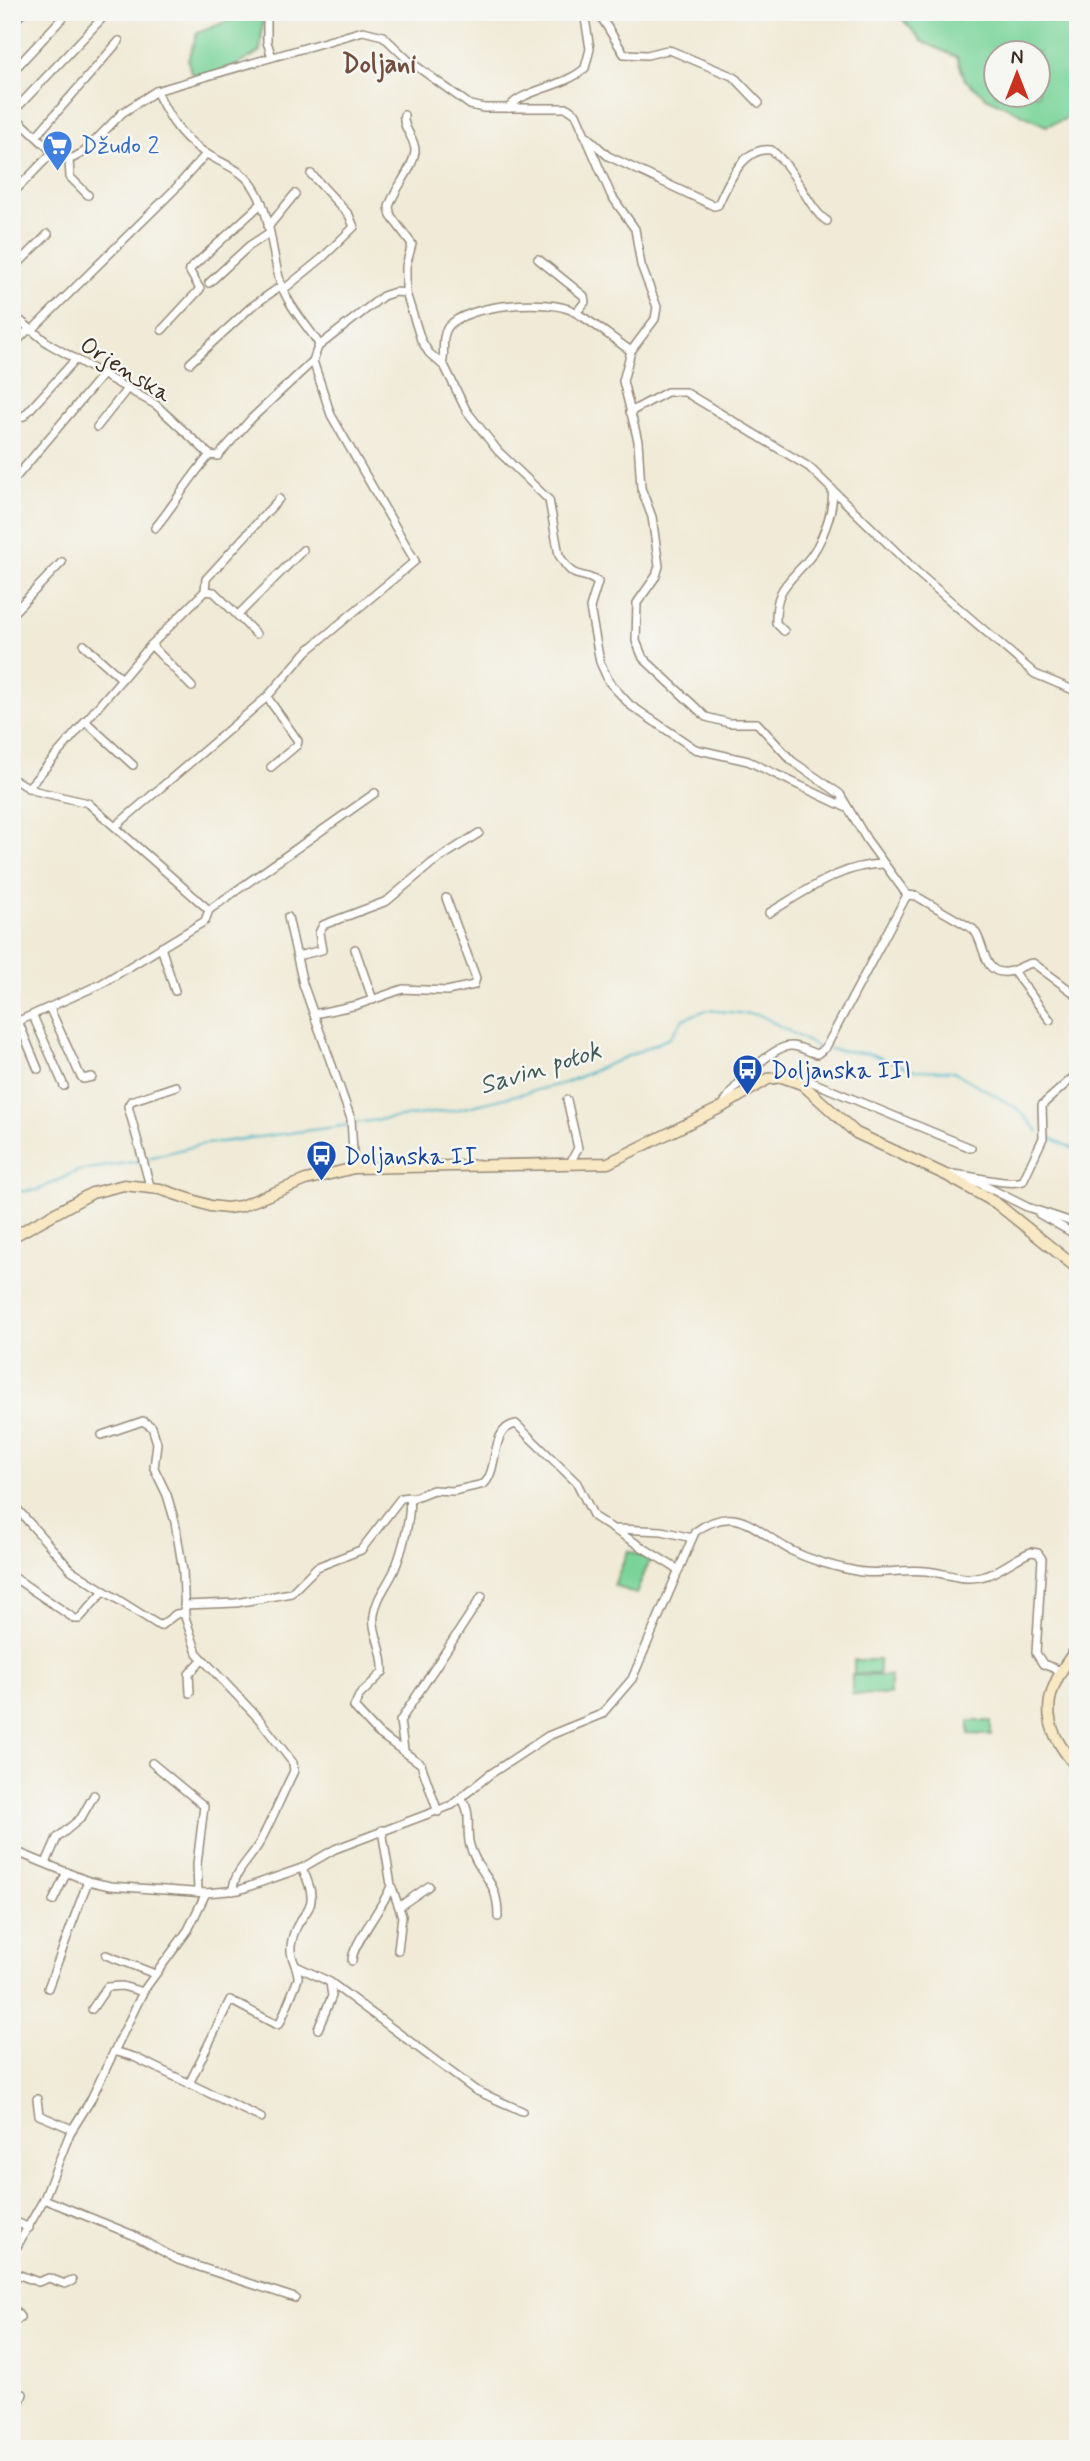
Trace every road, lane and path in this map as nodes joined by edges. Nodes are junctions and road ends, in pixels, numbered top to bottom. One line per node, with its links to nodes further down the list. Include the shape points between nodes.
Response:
1 (23, 12): 7 (street)
2 (68, 12): 12 (street)
3 (108, 12): 16 (street)
4 (267, 12): 9 (street)
5 (584, 12): 15 (street, via 590,49 585,68 557,86 516,100)
6 (598, 12): 14 (street, via 624,54 672,51 734,77)
7 (12, 24)
8 (118, 41): 19 (street)
9 (267, 42): 10 (street); 11 (street)
10 (272, 57): 11 (street); 15 (street, via 356,32 373,32 463,101 484,108)
11 (248, 62): 13 (street)
12 (12, 72)
13 (156, 91): 21 (street, via 175,127); 22 (street, via 122,113 84,152)
14 (759, 103)
15 (509, 108): 18 (street, via 566,108 576,114)
16 (12, 114): 19 (street)
17 (404, 115): 35 (street, via 415,153 389,210 412,244)
18 (584, 134): 28 (street, via 608,156 714,206 733,173 760,150 771,150); 42 (street, via 611,195 635,229 642,269 657,304 655,319)
19 (37, 135): 20 (street)
20 (52, 153): 22 (street); 24 (street)
21 (206, 154): 27 (street, via 244,175); 38 (street)
22 (69, 159): 26 (street, via 70,177)
23 (312, 174): 34 (street, via 349,215 354,227)
24 (12, 194)
25 (296, 194): 29 (street)
26 (88, 195)
27 (262, 203): 29 (street); 39 (street, via 189,270 200,289)
28 (827, 221)
29 (269, 230): 33 (street); 34 (street)
30 (48, 234): 32 (street)
31 (538, 259): 36 (street, via 584,296)
32 (12, 270)
33 (209, 282)
34 (282, 288): 41 (street); 45 (street, via 251,307)
35 (406, 293): 41 (street, via 383,296); 46 (street, via 421,340)
36 (576, 313): 42 (street); 46 (street, via 560,306 538,305 473,311 446,330)
37 (12, 314): 38 (street, Orjenska)
38 (30, 330): 40 (street); 43 (street, Orjenska)
39 (162, 330)
40 (12, 346)
41 (319, 346): 44 (street)
42 (631, 351): 49 (street, via 623,381)
43 (75, 359): 47 (street, Orjenska); 50 (street, via 24,416)
44 (313, 361): 52 (street, via 218,456); 69 (street, via 340,433 415,562 307,651)
45 (190, 363)
46 (442, 364): 76 (street, via 479,429 548,500 563,562 579,578 598,583 590,608 596,646 605,673 619,692 649,720 695,749 748,761)
47 (103, 374): 48 (street, Orjenska); 53 (street)
48 (127, 389): 51 (street); 52 (street, Orjenska, via 156,405)
49 (630, 412): 54 (street, via 667,392 685,392 790,453); 76 (street, via 659,566 637,603 639,651 706,717 757,723 792,761 841,794)
50 (12, 420)
51 (97, 427)
52 (210, 455): 56 (street)
53 (12, 482)
54 (832, 489): 62 (street, via 833,511 810,559 782,587 776,623); 68 (street, via 918,573 1035,674)
55 (279, 499): 59 (street, via 206,579)
56 (155, 528)
57 (303, 550): 61 (street)
58 (62, 562): 60 (street)
59 (205, 591): 61 (street, via 214,592); 65 (street)
60 (12, 614)
61 (237, 615): 63 (street)
62 (784, 631)
63 (256, 634)
64 (84, 645): 66 (street)
65 (152, 645): 66 (street); 67 (street)
66 (122, 679): 70 (street)
67 (192, 687)
68 (1078, 692)
69 (267, 698): 72 (street, via 298,741); 77 (street)
70 (85, 721): 71 (street); 74 (street)
71 (134, 765)
72 (271, 767)
73 (12, 779): 74 (street)
74 (28, 788): 77 (street, via 83,800)
75 (375, 793): 82 (street)
76 (846, 808): 79 (street)
77 (117, 825): 82 (street)
78 (479, 833): 87 (street, via 432,863 387,901 323,925 319,933 322,950)
79 (884, 864): 80 (street); 83 (street, via 856,866)
80 (907, 895): 88 (street, via 972,929 988,964 1003,973); 104 (street, via 825,1049 814,1054 792,1046 779,1049 752,1070)
81 (446, 898): 91 (street, via 476,983 454,990 403,989)
82 (209, 910): 85 (street, via 205,921)
83 (769, 913)
84 (288, 917): 87 (street)
85 (161, 947): 89 (street); 92 (street, via 108,981)
86 (355, 949): 91 (street)
87 (297, 956): 93 (street)
88 (1013, 971): 90 (street, via 1033,963); 95 (street)
89 (175, 991)
90 (1078, 996)
91 (373, 1000): 93 (street)
92 (50, 1009): 94 (street); 99 (street, via 80,1075)
93 (314, 1014): 107 (street, via 351,1119)
94 (33, 1016): 96 (street); 101 (street)
95 (1050, 1020)
96 (15, 1023): 97 (street)
97 (38, 1069)
98 (1078, 1073): 108 (street, via 1042,1105 1043,1135 1020,1183 966,1174)
99 (92, 1077)
100 (798, 1082): 104 (street, via 773,1078); 105 (street, via 822,1086); 108 (street, via 856,1132)
101 (65, 1086)
102 (176, 1086): 109 (street, via 128,1106)
103 (566, 1100): 106 (street, via 578,1148)
104 (722, 1107): 106 (street, via 614,1161)
105 (971, 1148)
106 (569, 1165): 107 (street)
107 (354, 1168): 109 (street, via 227,1209)
108 (951, 1177): 110 (street, via 979,1183); 114 (street, via 996,1203)
109 (150, 1186): 113 (street, via 124,1185 92,1193)
110 (1027, 1207): 111 (street); 112 (street)
111 (1078, 1224)
112 (1078, 1236)
113 (12, 1237)
114 (1078, 1269)
115 (102, 1435): 124 (street, via 143,1421 156,1433 153,1468 175,1521)
116 (410, 1499): 118 (street, via 433,1490 453,1492 484,1484 492,1474 501,1435 516,1424 577,1483 594,1517); 124 (street, via 401,1498 360,1550 317,1567 291,1593); 129 (street, via 398,1560 373,1616 383,1672 354,1707)
117 (12, 1503): 122 (street, via 71,1570)
118 (617, 1529): 119 (street); 120 (street)
119 (692, 1538): 120 (street); 127 (street, via 704,1526 740,1521 756,1525 789,1549 856,1571 924,1570 953,1578 989,1574 1031,1552 1038,1553 1042,1559 1036,1653 1043,1664)
120 (677, 1569): 133 (street, via 632,1679 618,1698 602,1714 548,1736)
121 (12, 1576): 122 (street, via 75,1619)
122 (103, 1592): 124 (street, via 160,1626)
123 (482, 1596): 129 (street, via 400,1721)
124 (184, 1609): 126 (street)
125 (1078, 1647): 127 (street)
126 (202, 1660): 128 (street, via 189,1674); 143 (street, via 259,1719 292,1758 294,1767)
127 (1061, 1671): 131 (street, via 1049,1695 1048,1717 1060,1746)
128 (190, 1693)
129 (404, 1750): 134 (street, via 421,1763)
130 (152, 1762): 144 (street, via 204,1806 197,1864)
131 (1078, 1768)
132 (94, 1795): 137 (street, via 81,1818 57,1838)
133 (462, 1799): 134 (street); 147 (street, via 470,1813 470,1844 495,1887)
134 (438, 1812): 135 (street)
135 (382, 1830): 138 (street); 141 (street)
136 (12, 1850): 137 (street)
137 (46, 1863): 139 (street)
138 (302, 1868): 143 (street); 151 (street, via 313,1894 290,1948)
139 (66, 1872): 140 (street); 145 (street)
140 (88, 1881): 144 (street); 154 (street)
141 (391, 1885): 146 (street); 150 (street, via 353,1949)
142 (429, 1886): 146 (street)
143 (233, 1891): 144 (street)
144 (202, 1892): 152 (street, via 188,1930)
145 (53, 1901)
146 (400, 1906): 148 (street)
147 (498, 1917)
148 (398, 1950)
149 (106, 1955): 152 (street)
150 (352, 1961)
151 (296, 1965): 153 (street); 159 (street, via 298,1979 279,2024 229,2001)
152 (155, 1974): 155 (street)
153 (330, 1982): 157 (street, via 332,1996); 161 (street, via 475,2090)
154 (48, 1988)
155 (143, 1992): 156 (street, via 111,1985 103,1989); 158 (street)
156 (92, 2009)
157 (318, 2029)
158 (114, 2051): 159 (street); 163 (street)
159 (188, 2084): 162 (street)
160 (37, 2099): 163 (street, via 37,2110 44,2119)
161 (522, 2110)
162 (261, 2118)
163 (72, 2129): 164 (street)
164 (44, 2199): 166 (street); 170 (street, via 133,2235 178,2260)
165 (12, 2220): 166 (street)
166 (29, 2228): 167 (street)
167 (12, 2255)
168 (12, 2272): 169 (street, via 38,2282 49,2278 65,2284)
169 (72, 2281)
170 (295, 2298)
171 (12, 2306): 172 (street, via 20,2317)
172 (12, 2325)
173 (23, 2394): 174 (street)
174 (12, 2422)

